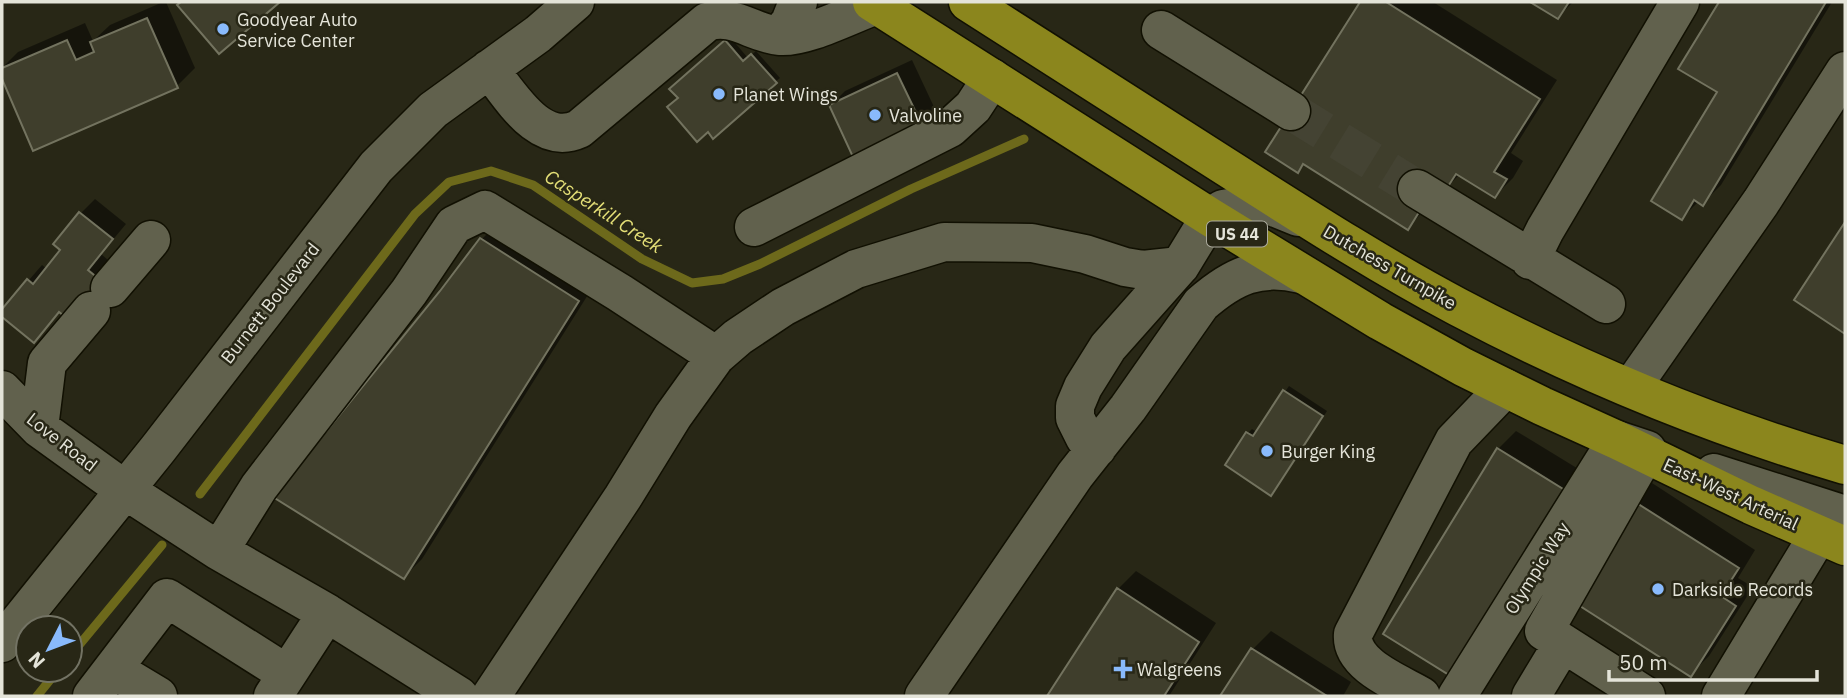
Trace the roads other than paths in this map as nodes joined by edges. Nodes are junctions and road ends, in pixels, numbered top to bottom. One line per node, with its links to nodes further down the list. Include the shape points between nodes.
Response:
1 (575, 2): 8 (street, Burnett Boulevard)
2 (798, 2): 7 (street)
3 (968, 2): 15 (highway, Dutchess Turnpike / US 44)
4 (875, 3): 7 (street, via 808,32); 10 (highway, US 44)
5 (1674, 4): 17 (street)
6 (1161, 30): 11 (street)
7 (779, 36): 8 (street, via 730,19 707,22 570,133 550,133 538,125)
8 (489, 69): 29 (street, Burnett Boulevard, via 433,110 376,166)
9 (1845, 71): 23 (street, via 1761,202)
10 (992, 78): 13 (highway, US 44); 14 (street, via 973,107 950,128)
11 (1291, 111)
12 (1418, 189): 17 (street)
13 (1210, 217): 15 (street, via 1239,205 1271,206); 18 (street); 19 (highway, US 44)
14 (754, 227)
15 (1333, 235): 23 (highway, Dutchess Turnpike / US 44, via 1458,307)
16 (151, 240): 25 (street, via 47,363)
17 (1530, 260): 20 (street)
18 (1180, 265): 21 (street, via 1125,267 1032,243 944,242 856,269 738,337); 27 (street, via 1108,347 1079,396 1075,418)
19 (1301, 274): 22 (highway, US 44); 27 (street, via 1267,269 1216,291 1201,304)
20 (1606, 304)
21 (716, 356): 31 (street, via 485,210 454,225 409,292 259,487); 40 (street)
22 (1505, 388): 26 (highway, US 44); 42 (street, via 1454,441 1353,634 1364,661)
23 (1631, 388): 28 (highway, Dutchess Turnpike / US 44)
24 (2, 390): 25 (street, Love Road)
25 (39, 428): 29 (street, Love Road)
26 (1631, 447): 30 (street); 34 (street, via 1544,631); 43 (street, Olympic Way)
27 (1097, 448): 41 (street)
28 (1845, 465)
29 (125, 490): 31 (street, Love Road); 33 (street, Burnett Boulevard)
30 (1836, 532): 45 (street)
31 (219, 551): 32 (street, Love Road)
32 (327, 613): 36 (street); 39 (street, Love Road)
33 (2, 643)
34 (1563, 643): 37 (street); 44 (street)
35 (102, 683): 36 (street, via 167,598); 38 (street)
36 (280, 685)
37 (1635, 694)
38 (158, 696)
39 (459, 696)
40 (491, 696)
41 (924, 696)
42 (1421, 696)
43 (1457, 696)
44 (1531, 696)
45 (1721, 696)

